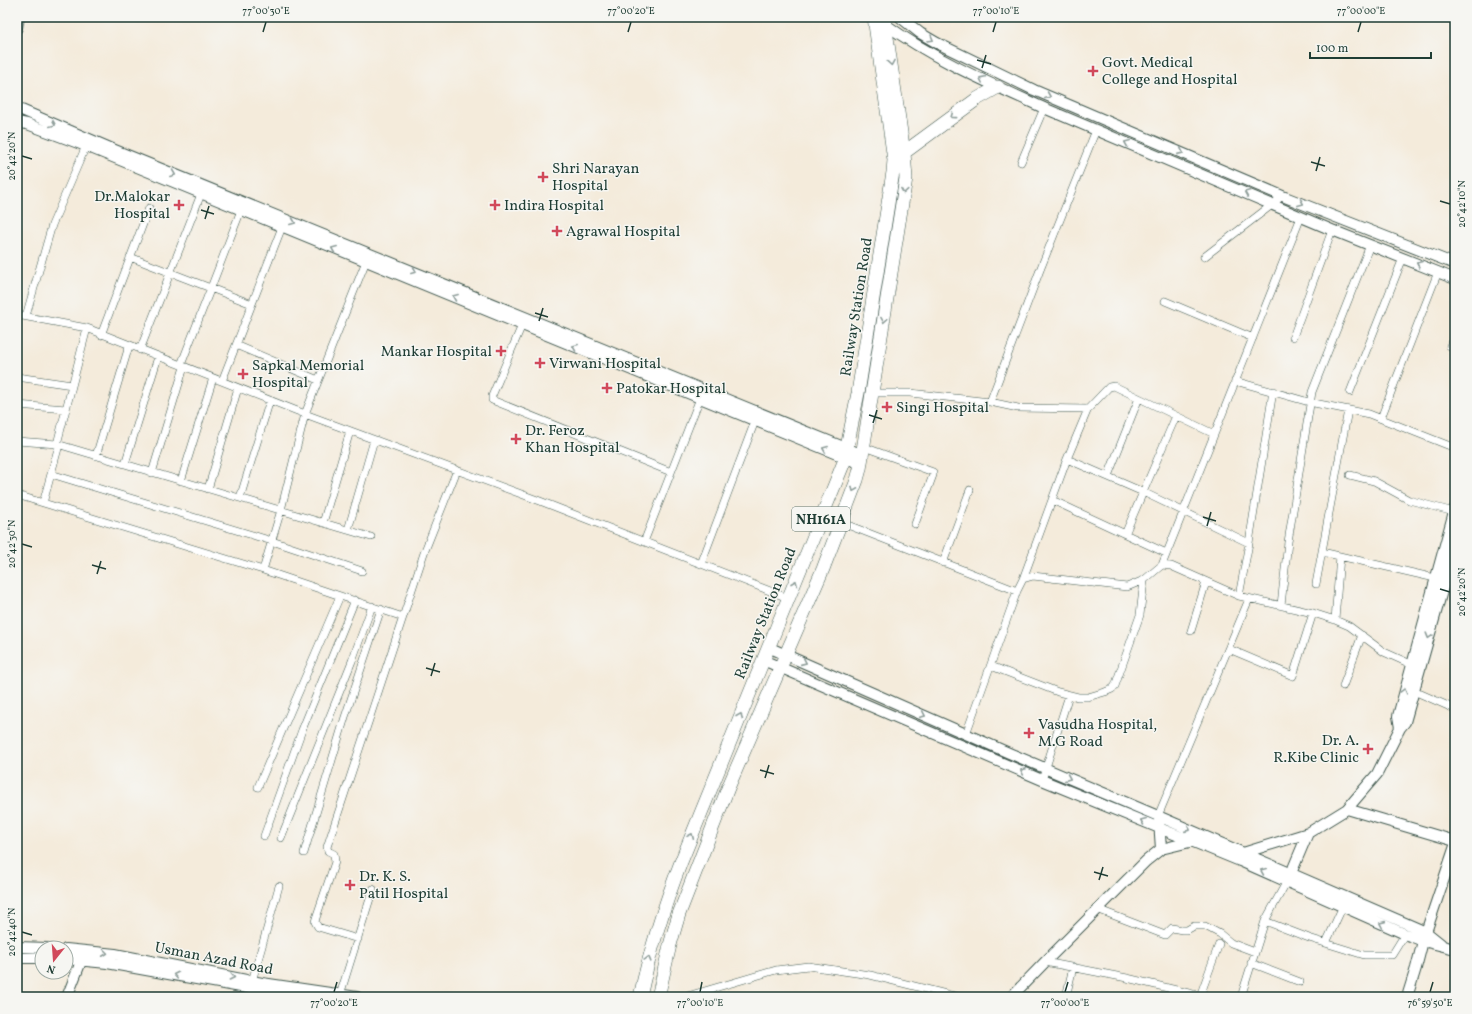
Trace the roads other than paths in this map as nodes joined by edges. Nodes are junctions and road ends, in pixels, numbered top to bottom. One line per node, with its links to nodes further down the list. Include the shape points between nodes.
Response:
1 (19, 17): 4 (main road)
2 (900, 17): 14 (main road, one-way to 14, via 938,43 1020,83)
3 (881, 19): 5 (main road, one-way to 3, via 924,50); 11 (highway, Railway Station Road / NH161A)
4 (17, 28)
5 (998, 87): 7 (main road); 11 (highway, one-way to 11, via 977,99)
6 (17, 108): 16 (main road, one-way to 16)
7 (1044, 108): 9 (main road); 12 (street)
8 (17, 122): 10 (main road)
9 (1096, 130): 15 (main road, one-way to 9); 60 (street)
10 (86, 146): 13 (main road); 34 (street, via 52,226)
11 (899, 157): 56 (highway, Railway Station Road / NH161A, one-way to 56, via 906,178); 76 (highway, Railway Station Road / NH161A)
12 (1021, 162)
13 (201, 194): 16 (main road); 28 (street)
14 (1282, 196): 15 (street); 26 (main road, one-way to 26)
15 (1273, 204): 18 (main road); 22 (street)
16 (242, 206): 19 (main road); 30 (street); 76 (main road, one-way to 76)
17 (148, 208): 23 (street)
18 (1301, 217): 20 (main road); 40 (street)
19 (282, 227): 25 (main road, one-way to 19); 32 (street)
20 (1332, 230): 21 (main road); 39 (street)
21 (1370, 245): 24 (main road); 61 (street, via 1314,383)
22 (1204, 256)
23 (130, 257): 28 (street); 38 (street)
24 (1403, 258): 27 (main road, one-way to 24); 55 (street)
25 (366, 261): 35 (main road, one-way to 25); 49 (street)
26 (1455, 264)
27 (1438, 272): 29 (main road); 68 (street)
28 (170, 273): 30 (street); 44 (street)
29 (1455, 278)
30 (210, 289): 32 (street); 46 (street)
31 (1164, 301): 40 (street)
32 (252, 304): 41 (street)
33 (17, 315): 34 (street)
34 (26, 316): 36 (street)
35 (522, 325): 57 (main road, one-way to 35); 83 (street, via 492,400)
36 (87, 328): 38 (street); 52 (street)
37 (1455, 333): 43 (street)
38 (101, 335): 42 (street)
39 (1293, 337)
40 (1253, 338): 51 (street)
41 (236, 344): 49 (street); 50 (street)
42 (129, 346): 44 (street); 78 (street)
43 (1450, 346)
44 (140, 350): 45 (street)
45 (158, 357): 46 (street); 80 (street)
46 (182, 366): 48 (street); 82 (street)
47 (17, 377): 52 (street)
48 (213, 378): 50 (street); 87 (street)
49 (318, 380): 66 (street)
50 (222, 381): 53 (street)
51 (1236, 381): 54 (street); 71 (street)
52 (72, 385): 63 (street)
53 (238, 388): 59 (street); 88 (street)
54 (1273, 391): 61 (street); 106 (street)
55 (1350, 392)
56 (872, 393): 60 (street, via 910,393); 77 (highway, Railway Station Road / NH161A)
57 (700, 398): 69 (main road); 83 (street)
58 (1139, 398): 64 (street, via 1111,386); 67 (street); 86 (street)
59 (270, 400): 66 (street); 92 (street)
60 (990, 402): 64 (street, via 1018,408)
61 (1310, 402): 65 (street); 127 (street)
62 (17, 405): 63 (street)
63 (66, 409): 74 (street)
64 (1088, 409): 79 (street)
65 (1348, 410): 68 (street); 108 (street)
66 (305, 414): 70 (street); 95 (street)
67 (1176, 416): 71 (street); 90 (street)
68 (1382, 418): 75 (street)
69 (755, 421): 76 (main road, one-way to 69); 112 (street)
70 (350, 431): 72 (street); 99 (street)
71 (1214, 434): 97 (street)
72 (374, 440): 81 (street); 101 (street)
73 (17, 441): 74 (street)
74 (58, 445): 78 (street); 84 (street)
75 (1455, 448)
76 (846, 453): 77 (main road); 124 (highway, Railway Station Road / NH161A, one-way to 76)
77 (862, 455): 98 (highway, Railway Station Road / NH161A, one-way to 98, via 857,480); 100 (street, via 933,472)
78 (96, 456): 80 (street)
79 (1067, 458): 86 (street); 93 (street)
80 (125, 464): 82 (street)
81 (457, 470): 105 (street); 132 (street, via 424,553)
82 (152, 472): 87 (street)
83 (671, 472): 105 (street)
84 (51, 474): 94 (street); 104 (street)
85 (1350, 475): 96 (street, via 1374,481 1409,500)
86 (1108, 476): 90 (street)
87 (181, 481): 88 (street)
88 (208, 489): 92 (street)
89 (970, 490): 111 (street)
90 (1143, 492): 97 (street); 102 (street)
91 (17, 495): 94 (street)
92 (240, 498): 95 (street)
93 (1052, 500): 102 (street); 117 (street)
94 (43, 503): 114 (street)
95 (281, 510): 99 (street); 104 (street)
96 (1455, 510): 116 (main road)
97 (1183, 512): 106 (street); 109 (street)
98 (840, 522): 111 (street); 138 (highway, Railway Station Road / NH161A)
99 (323, 523): 101 (street)
100 (915, 524)
101 (348, 530): 103 (street)
102 (1125, 534): 109 (street)
103 (371, 537)
104 (272, 541): 114 (street); 115 (street)
105 (644, 542): 112 (street)
106 (1249, 543): 123 (street)
107 (1455, 545): 131 (main road)
108 (1322, 552): 110 (street); 120 (street)
109 (1166, 553): 113 (street)
110 (1340, 556): 116 (street); 133 (street)
111 (943, 563): 121 (street)
112 (701, 564): 124 (street)
113 (1162, 565): 118 (street); 119 (street, via 1176,568)
114 (263, 570): 122 (street)
115 (362, 571)
116 (1435, 578): 131 (main road)
117 (1023, 579): 118 (street, via 1033,576 1127,587); 121 (street)
118 (1144, 580): 145 (street, via 1140,615 1115,686 1088,697)
119 (1206, 582): 123 (street); 134 (street)
120 (1316, 584)
121 (1017, 591): 140 (street)
122 (340, 596): 126 (street); 151 (street)
123 (1239, 596): 125 (street)
124 (788, 598): 136 (highway, Railway Station Road / NH161A)
125 (1249, 599): 127 (street); 137 (street)
126 (355, 600): 128 (street); 156 (street, via 302,730)
127 (1281, 605): 130 (street)
128 (372, 606): 129 (street); 158 (street)
129 (381, 609): 132 (street); 163 (street)
130 (1313, 613): 133 (street); 137 (street, via 1293,676)
131 (1430, 614): 141 (main road)
132 (403, 617): 173 (street, via 327,847 328,851 334,854 335,862 315,922 318,927)
133 (1335, 620): 135 (street)
134 (1191, 631)
135 (1362, 635): 141 (street, via 1384,652); 143 (street)
136 (768, 647): 138 (main road); 139 (highway, Railway Station Road / NH161A)
137 (1229, 649): 153 (street)
138 (786, 654): 142 (highway, Railway Station Road / NH161A); 148 (main road, one-way to 148)
139 (763, 660): 142 (main road); 197 (highway, Railway Station Road / NH161A, one-way to 139, via 663,910)
140 (991, 666): 145 (street); 148 (street)
141 (1416, 666): 144 (main road); 147 (main road, one-way to 141, via 1398,716)
142 (780, 667): 150 (main road, one-way to 142); 198 (highway, Railway Station Road / NH161A, via 728,788 679,914)
143 (1343, 686)
144 (1414, 691): 146 (street); 147 (main road, via 1407,718)
145 (1069, 695): 149 (street)
146 (1455, 709)
147 (1400, 728): 152 (main road, via 1378,774)
148 (966, 734): 149 (main road)
149 (1046, 769): 150 (street); 153 (main road, one-way to 153)
150 (1042, 780): 154 (main road, one-way to 150)
151 (258, 787)
152 (1347, 809): 155 (main road); 160 (main road)
153 (1158, 816): 154 (main road); 157 (main road, one-way to 157)
154 (1159, 827): 159 (main road); 162 (main road)
155 (1308, 833): 164 (main road); 165 (main road)
156 (264, 836)
157 (1206, 837): 159 (main road); 164 (main road)
158 (282, 838)
159 (1193, 841): 162 (main road); 165 (main road, one-way to 159)
160 (1455, 841)
161 (1455, 846): 172 (main road)
162 (1161, 849): 169 (main road)
163 (304, 853)
164 (1243, 853): 165 (main road)
165 (1289, 877): 168 (main road); 170 (street); 172 (main road)
166 (279, 886): 189 (street)
167 (373, 889): 173 (street)
168 (1343, 906): 171 (main road, one-way to 168); 175 (street)
169 (1097, 909): 180 (street, via 1165,936 1172,928 1187,930 1194,926 1205,926 1231,943); 185 (main road)
170 (1265, 921): 175 (street); 180 (street)
171 (1405, 934): 172 (main road); 175 (street, via 1392,955 1364,955)
172 (1424, 937): 178 (main road); 204 (main road)
173 (358, 939): 191 (street)
174 (1219, 944): 192 (street)
175 (1326, 944)
176 (17, 947): 177 (main road)
177 (34, 948)
178 (1455, 949)
179 (74, 950): 189 (main road, Usman Azad Road, one-way to 189, via 115,954)
180 (1255, 952): 186 (street)
181 (17, 958): 182 (main road)
182 (34, 958)
183 (74, 960): 184 (main road, Usman Azad Road)
184 (82, 960): 189 (main road, Usman Azad Road, one-way to 184); 194 (main road)
185 (1045, 962): 187 (street); 201 (main road)
186 (1251, 963): 188 (street); 193 (street)
187 (1072, 967): 192 (street); 202 (street)
188 (1300, 982)
189 (251, 985): 190 (main road, Usman Azad Road)
190 (284, 993): 191 (main road, Usman Azad Road); 195 (main road, Usman Azad Road)
191 (340, 995): 196 (main road, Usman Azad Road)
192 (1203, 996)
193 (1241, 996): 203 (street)
194 (67, 997)
195 (297, 997)
196 (357, 997)
197 (640, 997)
198 (658, 997)
199 (684, 997): 200 (street, via 776,970 808,966 870,975)
200 (958, 997)
201 (1011, 997)
202 (1066, 997)
203 (1276, 997)
204 (1407, 997)

